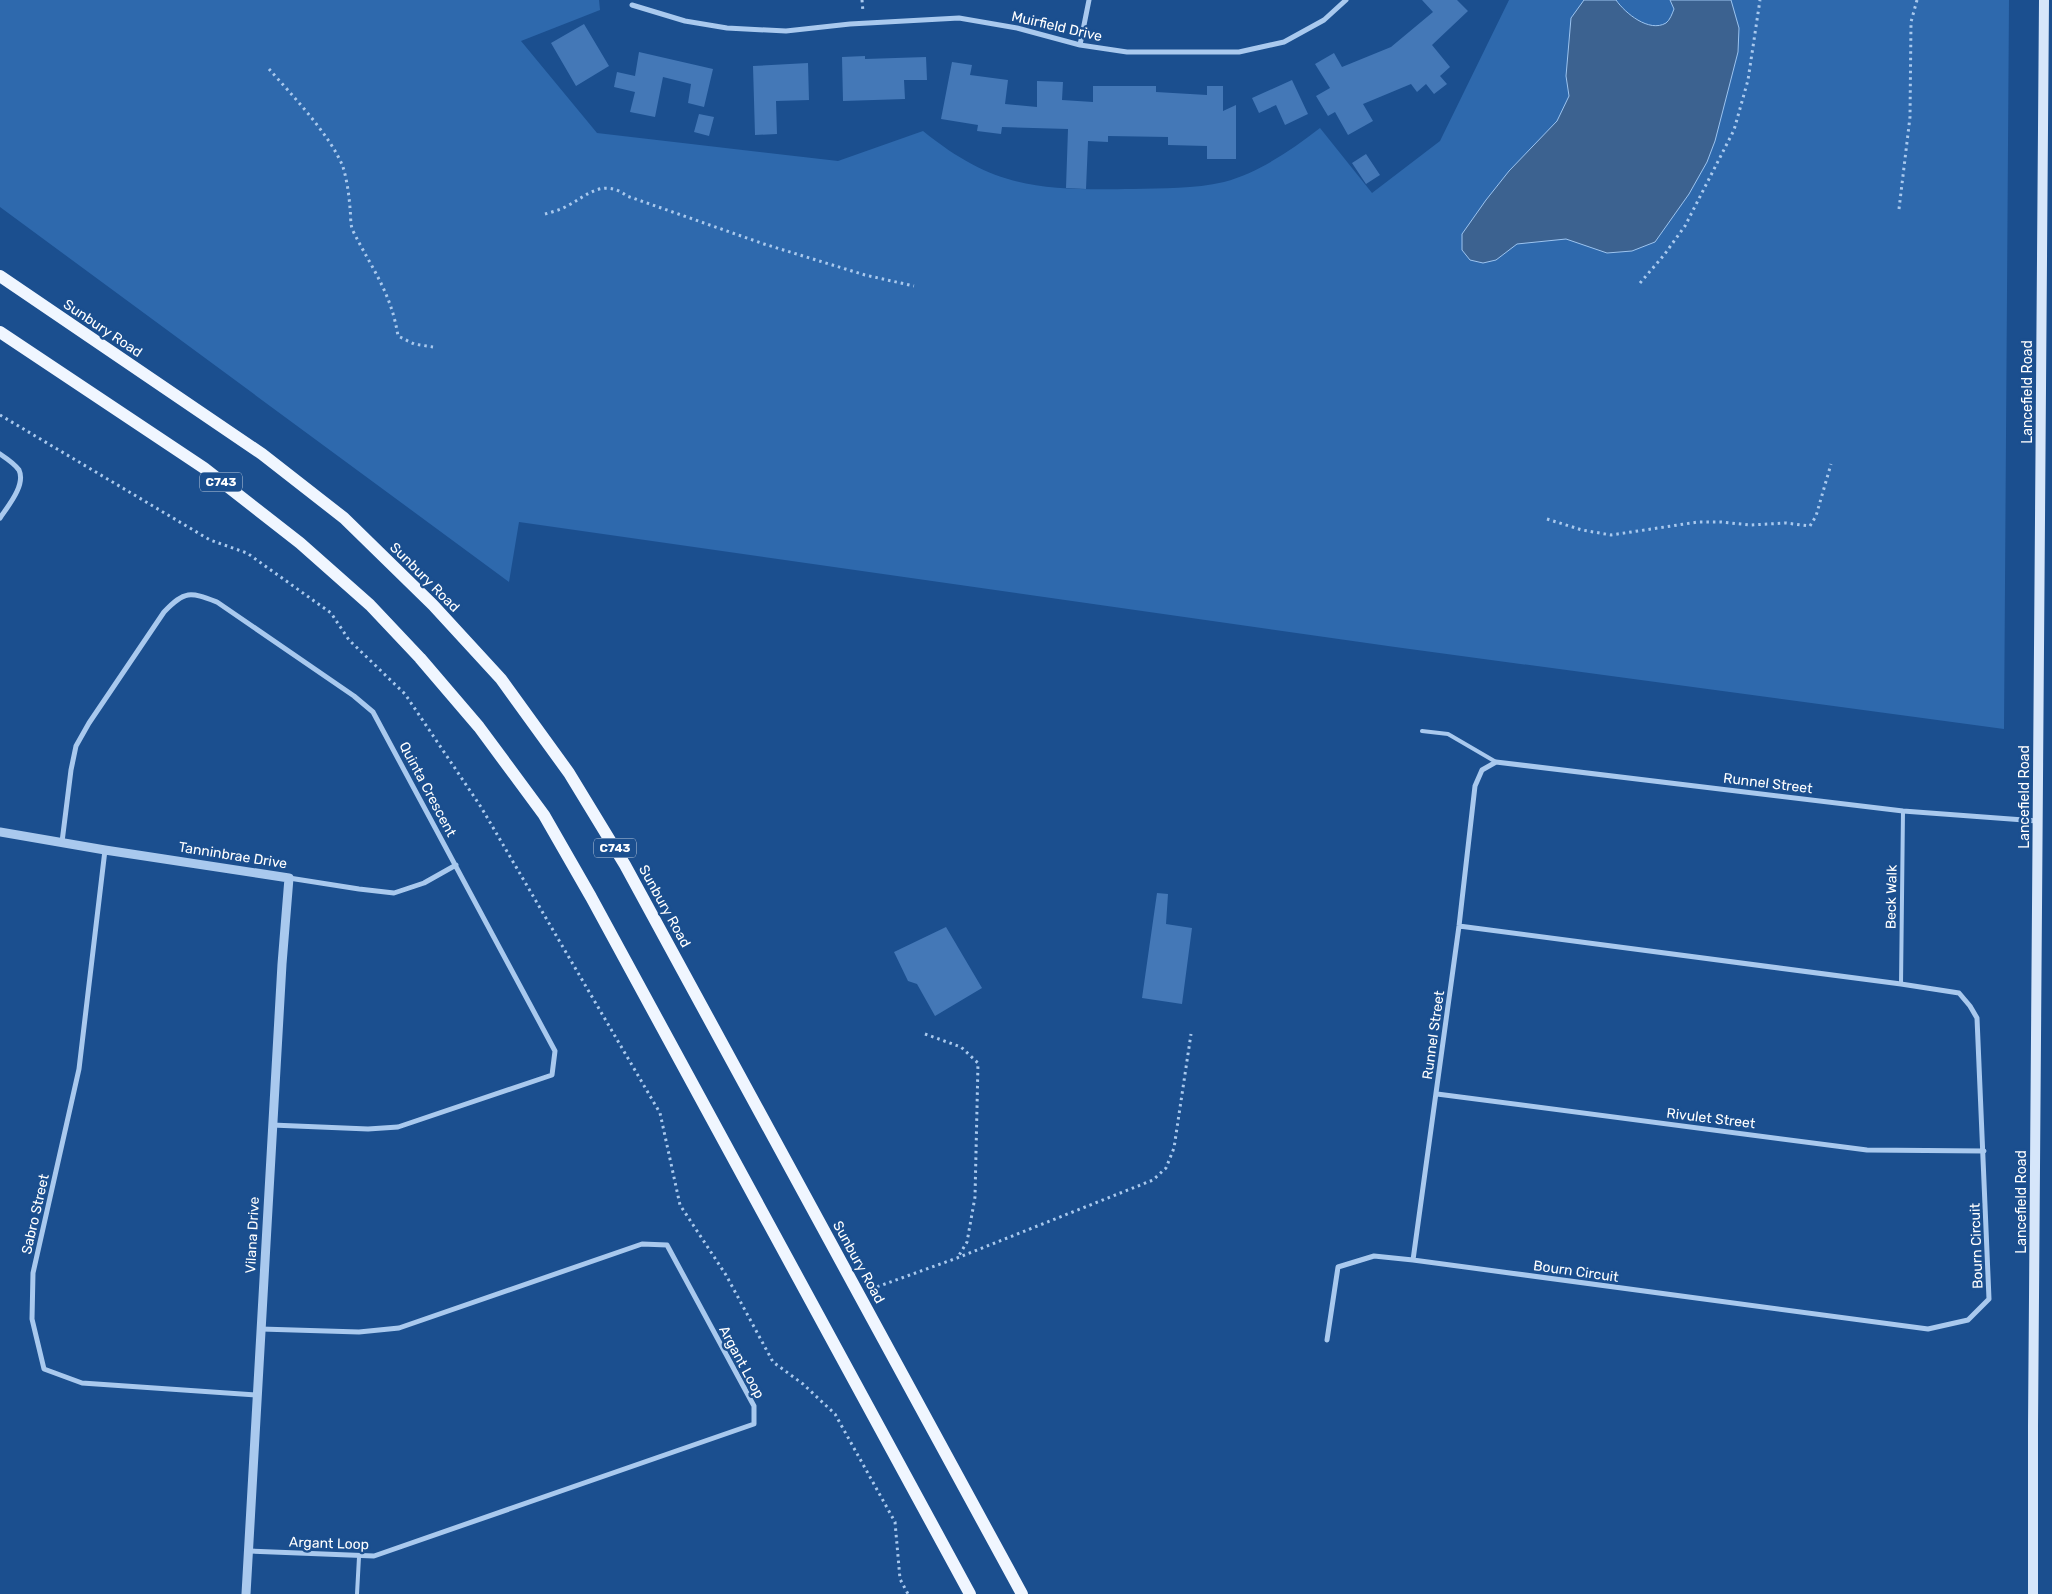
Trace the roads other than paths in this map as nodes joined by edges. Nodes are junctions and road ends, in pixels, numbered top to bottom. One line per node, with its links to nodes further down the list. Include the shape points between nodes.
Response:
1 (1089, 0): 5 (street)
2 (1346, 0): 5 (street, Muirfield Drive, via 1324,20 1284,42 1239,52 1127,52)
3 (2044, 0): 13 (main road, Lancefield Road)
4 (632, 5): 5 (street, Muirfield Drive, via 685,21 727,28 786,31 959,18 1017,28)
5 (1080, 45)
6 (0, 276): 33 (main road, Sunbury Road / C743, via 262,454 344,518 433,605 500,680 569,773 625,865)
7 (0, 332): 32 (main road, C743, via 204,468 300,543 370,605 479,728 544,816 592,897)
8 (0, 454): 9 (street, via 18,470 20,480 17,492)
9 (0, 518)
10 (1422, 731): 11 (lane, Runnel Street, via 1448,734)
11 (1496, 762): 12 (street, Runnel Street); 19 (street, Runnel Street, via 1482,770 1475,786)
12 (1903, 811): 13 (street, Runnel Street); 20 (lane, Beck Walk)
13 (2038, 821): 34 (main road, Lancefield Road)
14 (0, 832): 15 (street, Tanninbrae Drive)
15 (62, 842): 16 (street, Tanninbrae Drive); 17 (street, Quinta Crescent, via 76,746 164,612 177,598 195,593 217,602 373,712)
16 (105, 850): 18 (street, Tanninbrae Drive); 27 (street, Sabro Street, via 79,1068 33,1273 32,1319 44,1369 82,1383)
17 (456, 865): 18 (street, Tanninbrae Drive, via 424,883 394,892); 22 (street, Quinta Crescent, via 555,1051 552,1075 398,1127)
18 (289, 878): 22 (street, Vilana Drive)
19 (1459, 926): 20 (street, Bourn Circuit); 21 (street, Runnel Street)
20 (1901, 984): 23 (street, Bourn Circuit, via 1959,993 1977,1018)
21 (1436, 1094): 23 (street, Rivulet Street, via 1867,1150); 24 (street, Runnel Street)
22 (272, 1125): 25 (street, Vilana Drive)
23 (1984, 1151): 24 (street, Bourn Circuit, via 1989,1299 1968,1320 1928,1329)
24 (1413, 1260): 26 (street, Bourn Circuit, via 1374,1256 1338,1267)
25 (260, 1329): 27 (street, Vilana Drive); 29 (street, Argant Loop, via 360,1332 399,1328 642,1244 667,1245 754,1406 754,1424 374,1556)
26 (1327, 1340)
27 (257, 1395): 28 (street, Vilana Drive)
28 (249, 1551): 29 (street, Argant Loop); 30 (street, Vilana Drive)
29 (359, 1557): 31 (lane)
30 (246, 1594)
31 (357, 1594)
32 (970, 1594)
33 (1022, 1594)
34 (2034, 1594)

